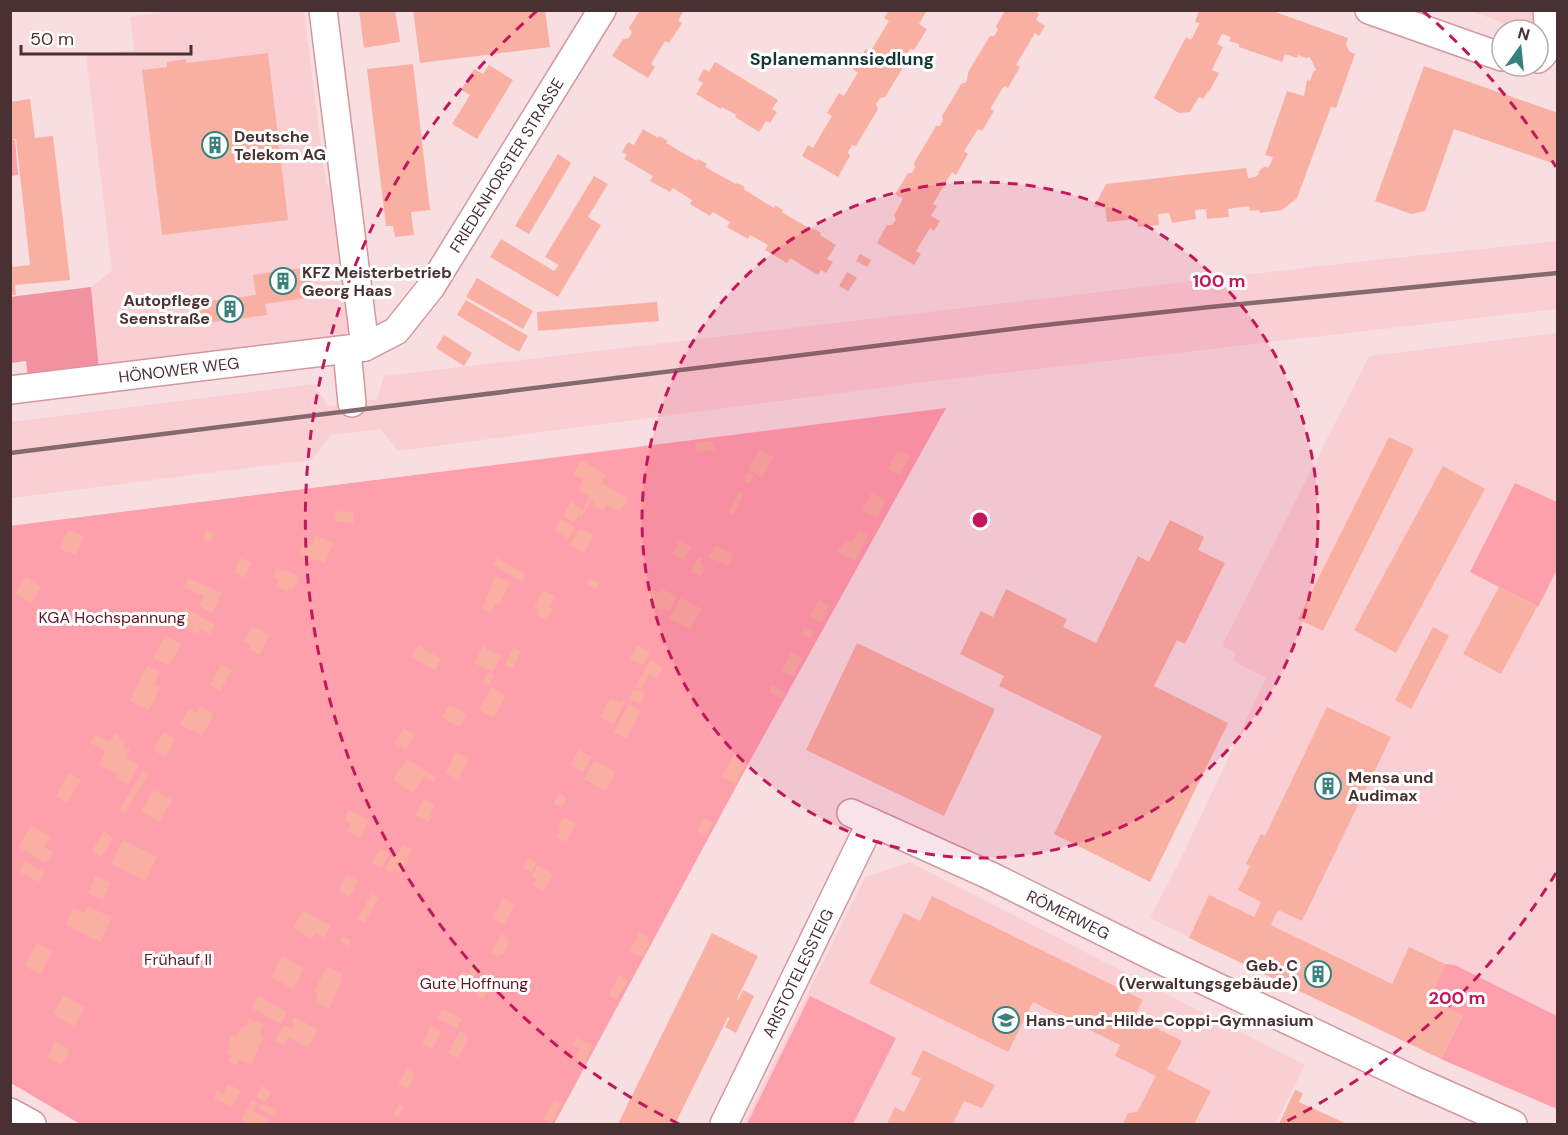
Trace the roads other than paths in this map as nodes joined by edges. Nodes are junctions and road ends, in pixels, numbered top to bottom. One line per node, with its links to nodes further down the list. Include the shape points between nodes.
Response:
1 (323, 10): 5 (street)
2 (602, 10): 5 (street, FRIEDENHORSTER STRASSE, via 431,287 396,331)
3 (1369, 10): 4 (street)
4 (1490, 53)
5 (356, 349): 6 (street, HÖNOWER WEG); 7 (street)
6 (10, 390)
7 (351, 403)
8 (861, 818): 11 (street, ARISTOTELESSTEIG); 12 (street, RÖMERWEG)
9 (10, 1112): 10 (street)
10 (32, 1125)
11 (724, 1125)
12 (1513, 1125)

